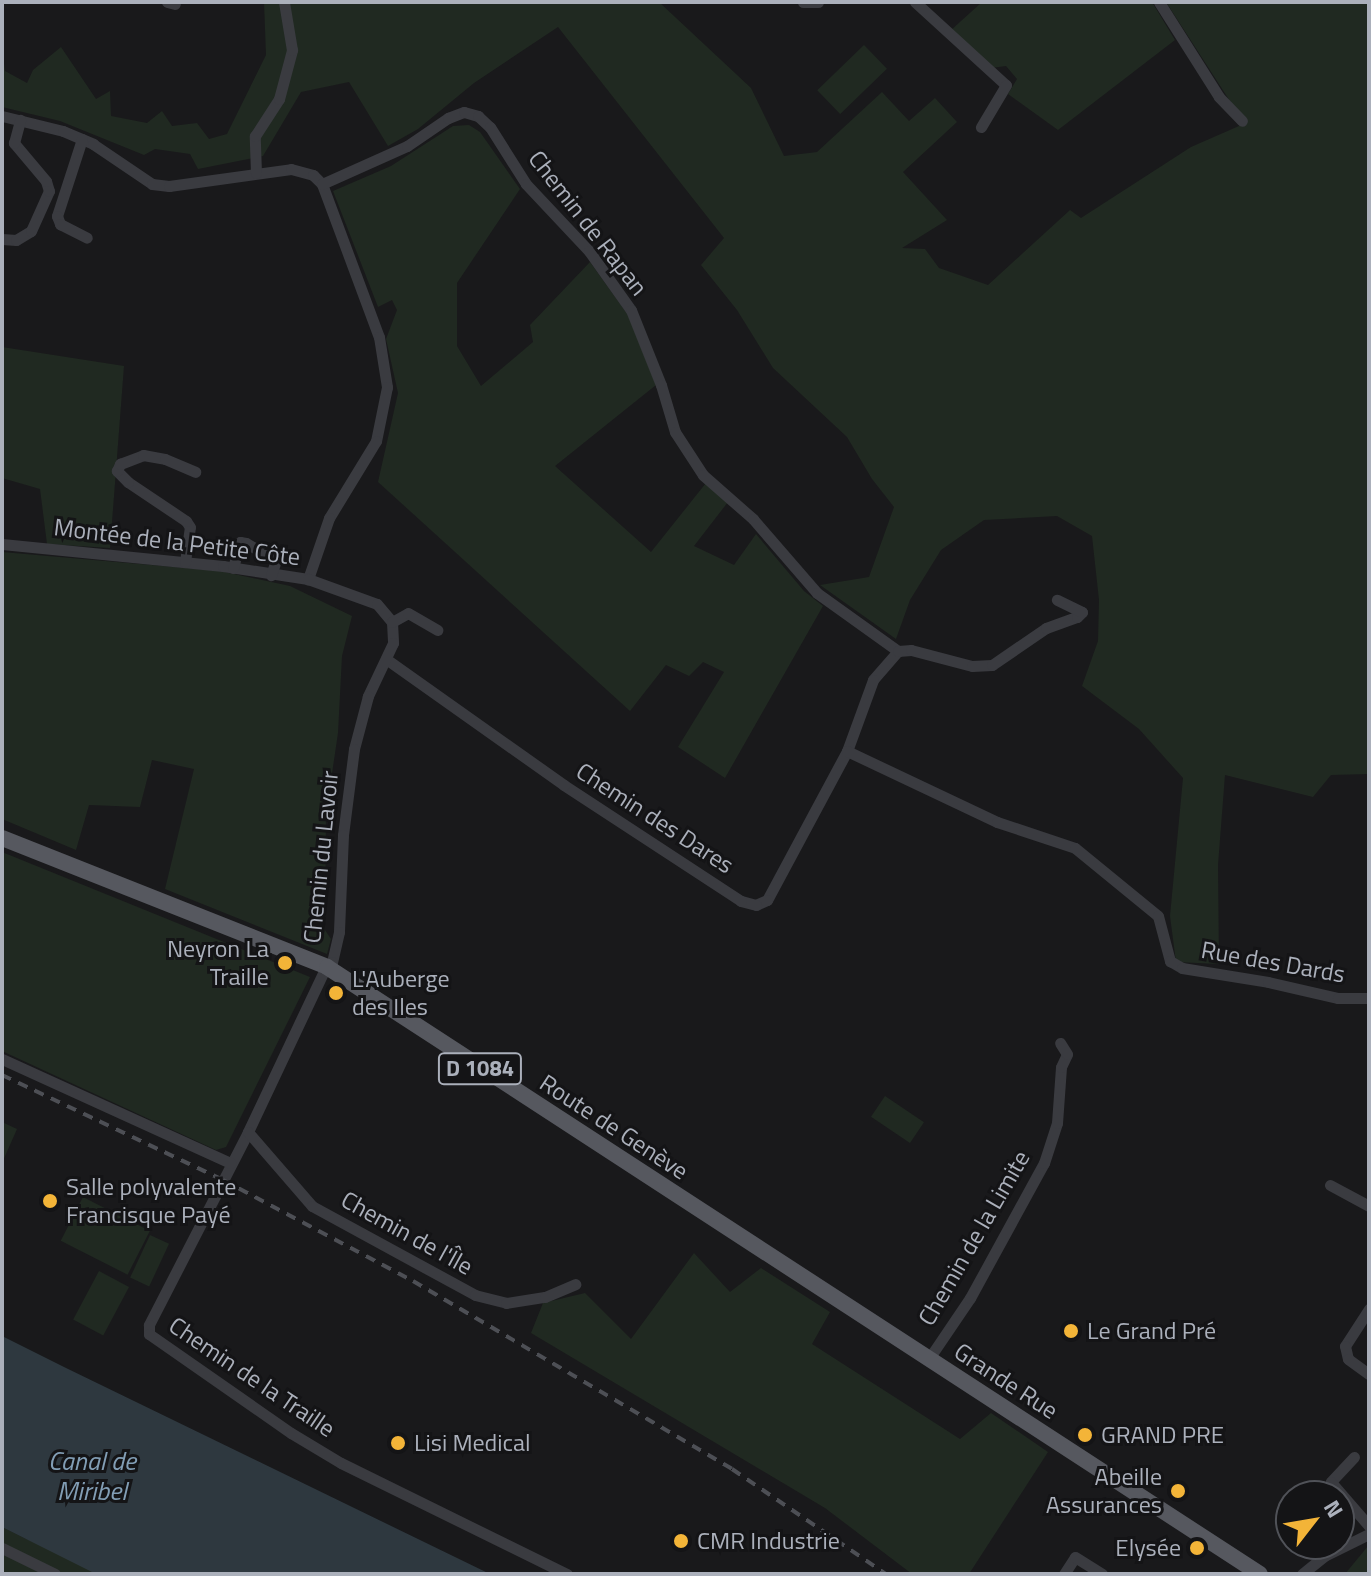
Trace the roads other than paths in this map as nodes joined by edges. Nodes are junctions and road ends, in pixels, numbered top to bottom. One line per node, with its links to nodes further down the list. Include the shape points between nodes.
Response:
1 (284, 2): 11 (street, via 292,50 279,99 255,136)
2 (803, 2): 3 (street)
3 (818, 2)
4 (915, 2): 9 (street, via 1006,85)
5 (1159, 2): 8 (street, via 1219,97)
6 (2, 116): 7 (street)
7 (20, 120): 10 (street); 14 (street, via 14,143 49,191 31,231 16,240)
8 (1242, 121)
9 (981, 127)
10 (82, 139): 11 (street, via 152,184); 13 (street, via 57,216 60,224)
11 (256, 173): 12 (street, via 302,170)
12 (322, 184): 20 (street, via 379,337 387,387 376,441 329,518); 24 (street, Chemin de Rapan, via 407,146 448,118 464,112 478,116 526,184 589,251 631,310 686,452 703,475 753,519 817,593)
13 (87, 238)
14 (2, 239)
15 (195, 472): 17 (street, via 143,455 120,464 117,471 186,521 190,527)
16 (2, 544): 17 (street, Montée de la Petite Côte)
17 (185, 562): 18 (street, Montée de la Petite Côte)
18 (233, 568): 19 (street, Montée de la Petite Côte); 19 (street, via 240,542 246,543 276,560)
19 (271, 575): 20 (street, Montée de la Petite Côte)
20 (308, 579): 22 (street, Montée de la Petite Côte, via 377,604)
21 (1057, 600): 24 (street, via 1082,612 1046,628 992,665)
22 (392, 622): 23 (street, via 408,613); 25 (street, via 393,643)
23 (438, 630)
24 (898, 651): 26 (street, Chemin des Dares, via 873,680)
25 (386, 659): 26 (street, Chemin des Dares, via 564,785 741,901 756,905 767,900); 28 (street, Chemin du Lavoir, via 368,696 354,749 344,822 339,932)
26 (847, 751): 29 (street, Rue des Dards, via 997,822 1075,848 1158,916 1170,961 1182,968 1338,998)
27 (2, 838): 28 (main road, Route de Genève / D 1084)
28 (327, 967): 32 (street, Chemin de la Traille); 38 (main road, Route de Genève / D 1084)
29 (1369, 998)
30 (1060, 1043): 38 (street, Chemin de la Limite, via 1067,1054 1061,1067 1057,1123 1044,1163 970,1298)
31 (2, 1059): 33 (street)
32 (248, 1132): 33 (street, Chemin de la Traille); 36 (street, Chemin de l'Île, via 312,1206 475,1295 506,1303 545,1297)
33 (230, 1163): 45 (street, Chemin de la Traille, via 149,1334 341,1463)
34 (1330, 1185): 35 (street)
35 (1369, 1206)
36 (575, 1284)
37 (1369, 1309): 39 (street, via 1345,1346 1348,1359)
38 (928, 1360): 48 (main road, Grande Rue / D 1084)
39 (1369, 1374)
40 (1354, 1457): 41 (street, via 1331,1482)
41 (1369, 1526)
42 (1369, 1534): 49 (street, via 1324,1556)
43 (2, 1548): 44 (street)
44 (55, 1574)
45 (567, 1574)
46 (1064, 1574): 47 (street, via 1075,1557)
47 (1102, 1574)
48 (1260, 1574)
49 (1302, 1574)

